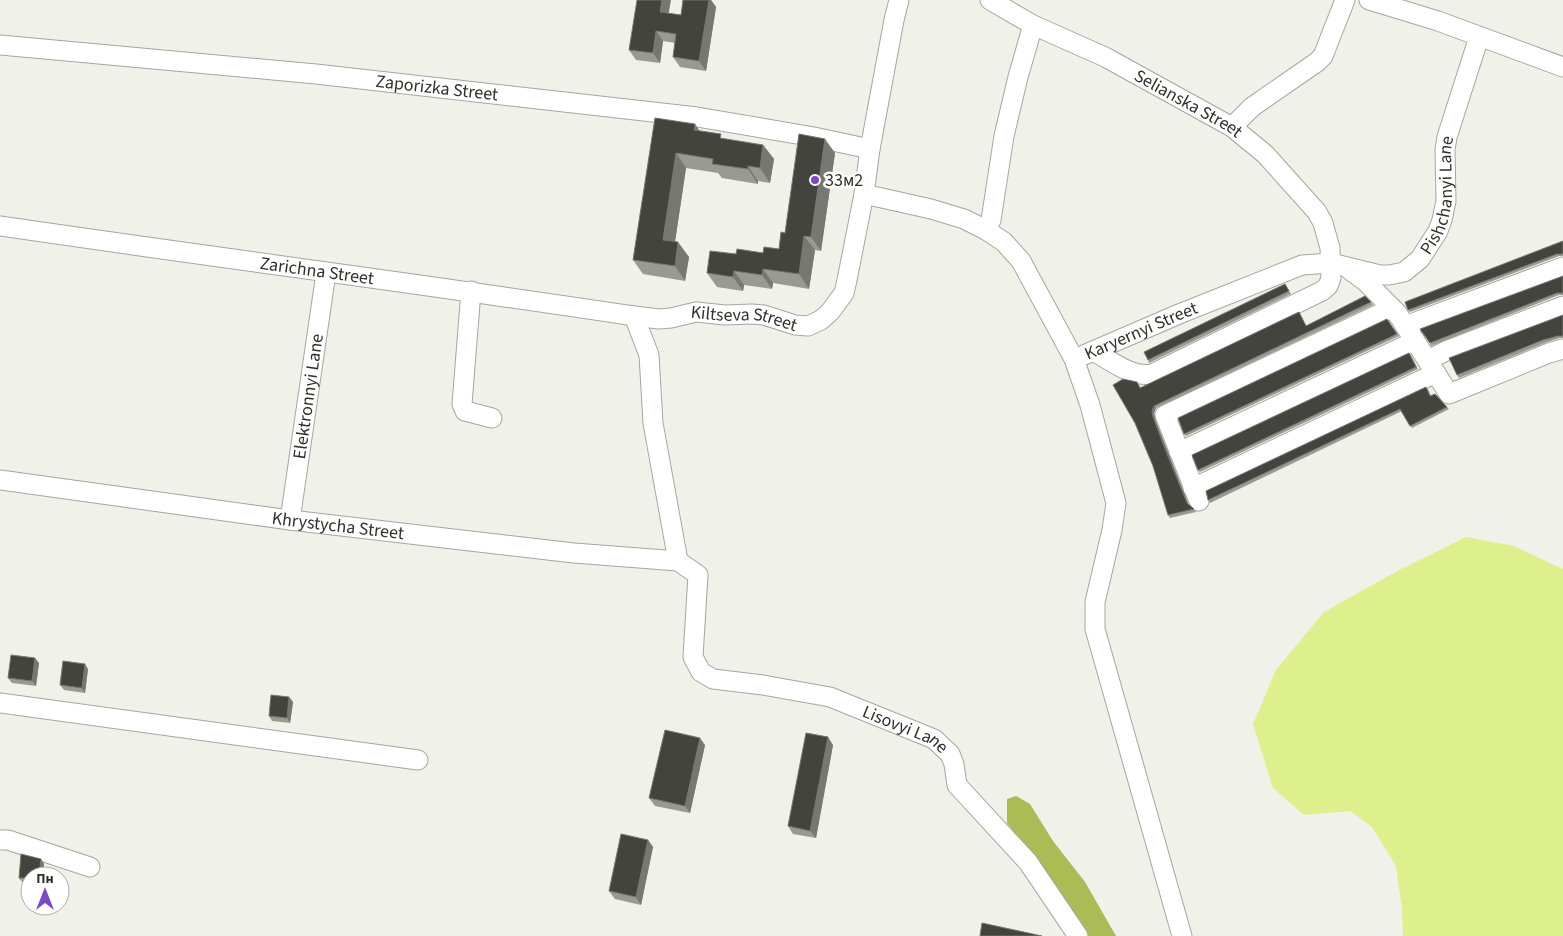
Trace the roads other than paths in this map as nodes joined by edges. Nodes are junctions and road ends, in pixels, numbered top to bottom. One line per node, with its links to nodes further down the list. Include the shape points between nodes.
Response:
1 (899, 0): 10 (street, Kiltseva Street)
2 (990, 0): 5 (street, Selianska Street)
3 (1346, 0): 9 (street, via 1328,47 1318,62 1252,107)
4 (1369, 0): 6 (street)
5 (1033, 25): 9 (street, Selianska Street, via 1105,57); 13 (street, via 1004,136 991,220)
6 (1479, 37): 8 (street); 14 (street, Pishchanyi Lane, via 1447,137 1446,201 1438,231 1420,258 1404,272 1380,275)
7 (0, 45): 10 (street, Zaporizka Street, via 316,74 697,117)
8 (1563, 68)
9 (1232, 127): 14 (street, Selianska Street, via 1265,154 1317,212)
10 (870, 149): 11 (street, Kiltseva Street)
11 (864, 194): 13 (street, Karyernyi Street, via 948,214); 20 (street, Kiltseva Street, via 844,293 821,320 808,326 752,314 696,312 660,319)
12 (0, 226): 16 (street, Zarichna Street)
13 (986, 230): 24 (street, Karyernyi Street, via 1004,242 1021,261)
14 (1338, 265): 19 (street, via 1365,281); 23 (street, Karyernyi Street, via 1302,265); 23 (street, Selianska Street, via 1322,291 1152,374 1134,373)
15 (1563, 267): 21 (street)
16 (326, 273): 17 (street, Zarichna Street); 29 (street, Elektronnyi Lane)
17 (471, 291): 20 (street, Zarichna Street); 26 (street, via 462,404 465,411)
18 (1563, 306): 25 (street, via 1448,350)
19 (1392, 308): 21 (street); 27 (street, via 1165,415)
20 (634, 316): 30 (street, via 649,355 654,423)
21 (1410, 333): 25 (street); 27 (street)
22 (1563, 349): 25 (street, via 1449,394)
23 (1093, 351): 24 (street, Karyernyi Street)
24 (1074, 360): 36 (street, via 1090,405 1116,503 1095,602 1094,629)
25 (1432, 367): 27 (street, via 1196,494)
26 (492, 418)
27 (1179, 452)
28 (0, 480): 29 (street, Khrystycha Street)
29 (290, 520): 30 (street, Khrystycha Street, via 574,553)
30 (678, 561): 35 (street, Lisovyi Lane, via 698,575 693,657 706,676 830,697 934,739 950,754 956,785 1028,862)
31 (0, 703): 32 (street)
32 (418, 760)
33 (0, 840): 34 (street)
34 (90, 867)
35 (1078, 936)
36 (1182, 936)

